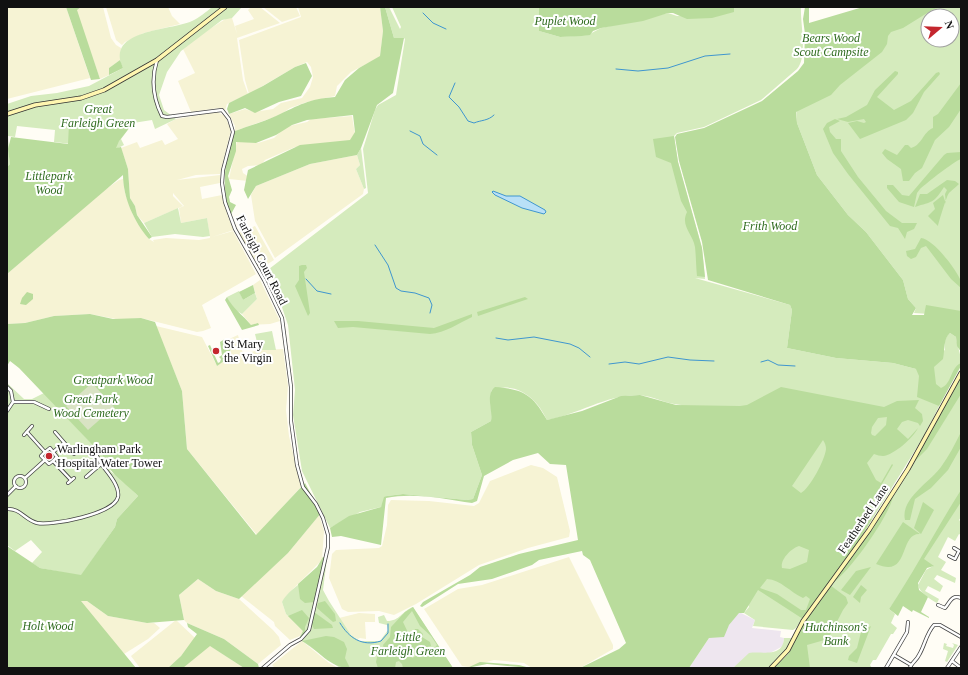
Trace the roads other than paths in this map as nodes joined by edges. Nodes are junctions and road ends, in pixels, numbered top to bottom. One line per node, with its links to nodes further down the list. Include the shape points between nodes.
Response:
1 (225, 7): 2 (street)
2 (156, 60): 3 (street); 4 (street, Farleigh Court Road)
3 (148, 65): 4 (street); 5 (street, via 92,94 35,105)
4 (154, 67): 42 (street, Farleigh Court Road, via 153,82 162,116 167,118 222,110 232,126 233,132 223,170 225,202 235,229 282,318 297,465 302,487 316,504 328,535 328,547 309,630)
5 (7, 114)
6 (961, 373): 43 (street, Featherbed Lane, via 869,530 803,621 788,650)
7 (7, 387): 8 (street, via 11,391)
8 (13, 402): 9 (street, via 34,402 46,406); 10 (street)
9 (49, 410)
10 (7, 411)
11 (32, 426): 12 (street)
12 (27, 432): 14 (street); 17 (street)
13 (55, 432): 15 (street)
14 (24, 435)
15 (64, 443): 18 (street); 19 (street)
16 (92, 447): 22 (street)
17 (45, 452): 18 (street, via 50,448); 20 (street, via 41,456)
18 (53, 452): 21 (street, via 57,457)
19 (74, 454)
20 (45, 460): 21 (street, via 49,464); 24 (street)
21 (53, 461): 26 (street)
22 (101, 464): 23 (street); 30 (street, via 112,477 118,494 114,504 104,509 78,518 41,523 30,520 16,510)
23 (86, 477)
24 (25, 478): 28 (street, via 24,486); 28 (street, via 19,475 15,478)
25 (74, 478): 26 (street)
26 (71, 480): 27 (street)
27 (68, 483)
28 (16, 486): 29 (street)
29 (7, 495)
30 (7, 509)
31 (954, 548): 33 (street, via 959,551)
32 (949, 556): 33 (street, via 955,559)
33 (960, 556)
34 (961, 598): 35 (street, via 953,597 945,608)
35 (938, 605)
36 (908, 622): 39 (street, via 907,631)
37 (961, 637): 41 (street, via 940,625 935,625 917,659)
38 (961, 647): 40 (street)
39 (894, 655): 41 (street); 44 (street)
40 (952, 662): 45 (street); 46 (street)
41 (910, 666)
42 (263, 668)
43 (771, 668)
44 (886, 668)
45 (947, 668)
46 (961, 668)

